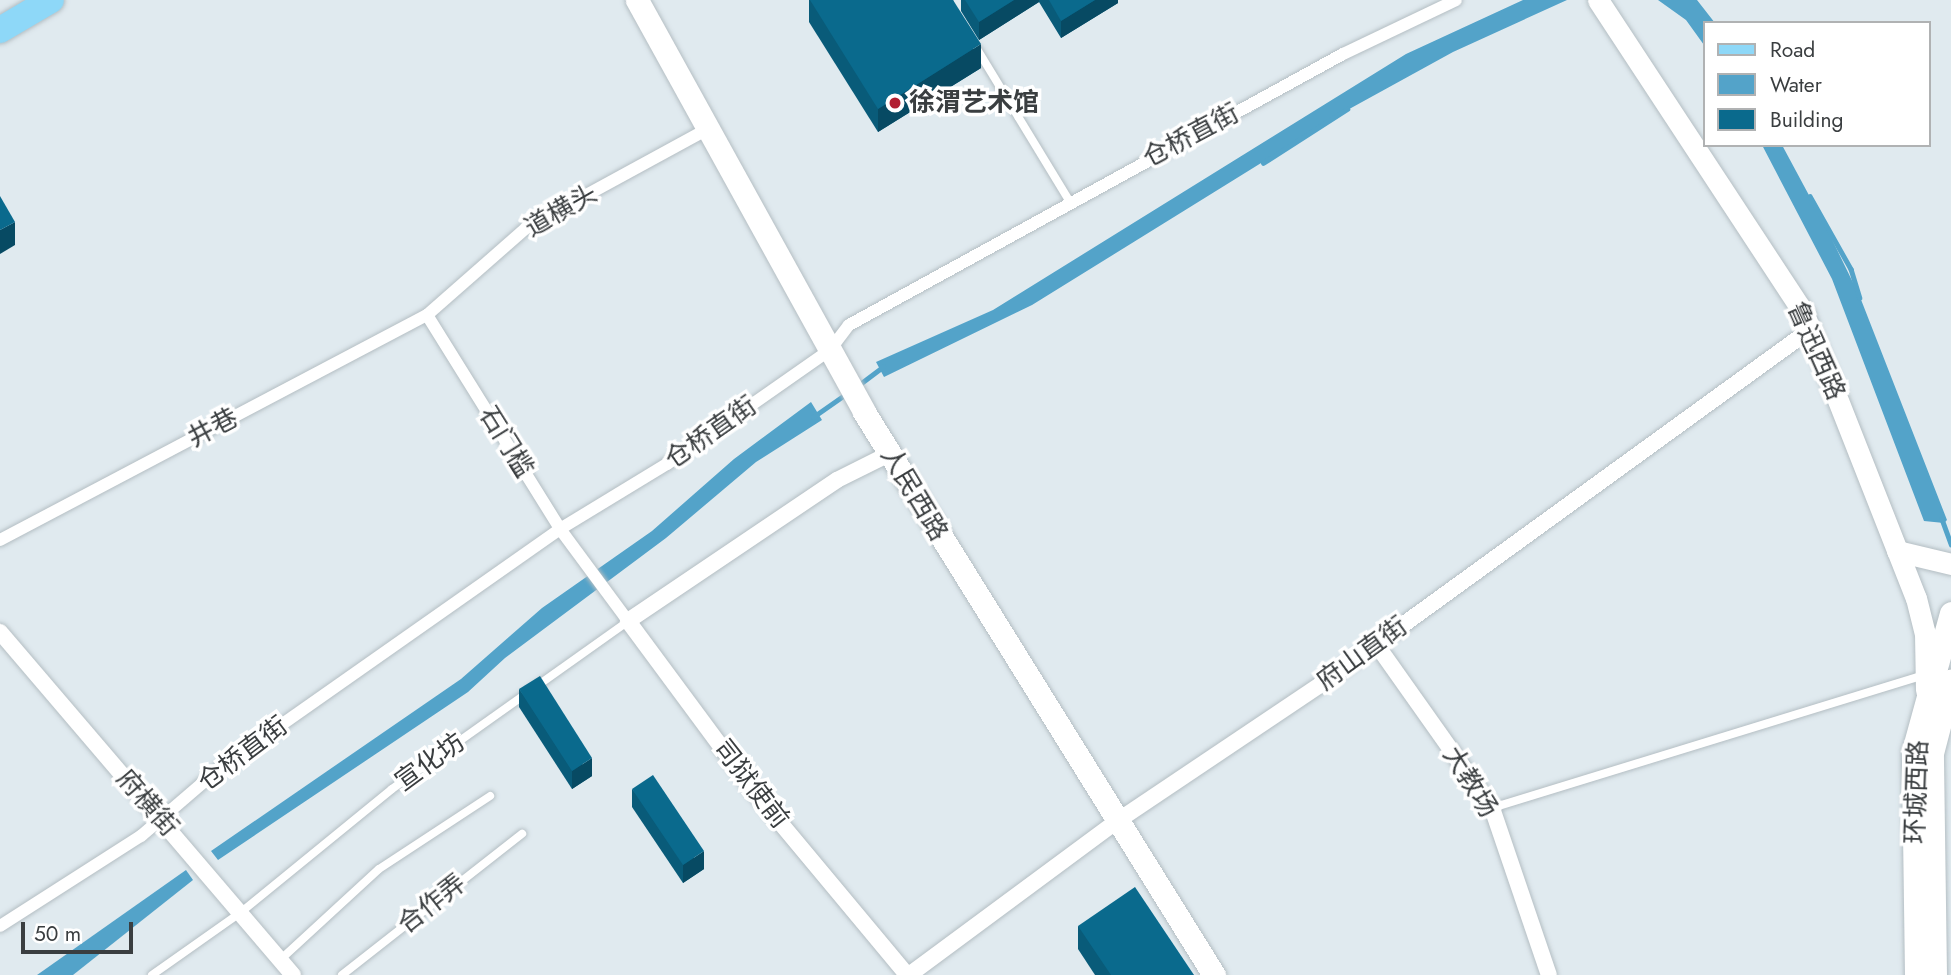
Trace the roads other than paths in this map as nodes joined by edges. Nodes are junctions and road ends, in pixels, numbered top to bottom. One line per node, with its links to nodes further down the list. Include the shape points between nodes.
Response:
1 (51, 0): 5 (main road)
2 (638, 0): 7 (main road, 人民西路)
3 (1456, 0): 8 (street, 仓桥直街, via 1343,54)
4 (1598, 0): 10 (street, 鲁迅西路)
5 (0, 30)
6 (968, 36): 8 (lane)
7 (711, 127): 9 (street, 道横头, via 526,228); 11 (main road, 人民西路)
8 (1069, 202): 11 (street, 仓桥直街, via 849,325)
9 (427, 315): 13 (street, 石门槛); 14 (street, 井巷)
10 (1811, 328): 15 (street, 鲁迅西路); 21 (street, 府山直街)
11 (830, 350): 12 (main road, 人民西路); 13 (street, 仓桥直街, via 667,464)
12 (889, 454): 19 (street, via 837,481); 28 (main road, 人民西路)
13 (561, 529): 17 (street, 石门槛); 27 (street, 仓桥直街, via 220,768)
14 (0, 540)
15 (1898, 551): 16 (street); 22 (street, 鲁迅西路, via 1925,633)
16 (1951, 564)
17 (604, 587): 19 (street, 司狱使前)
18 (1951, 613): 24 (main road, 环城西路)
19 (628, 621): 30 (lane, 宣化坊, via 393,789); 36 (street, 司狱使前, via 753,790)
20 (0, 632): 27 (street, 府横街)
21 (1376, 644): 26 (street, 大教场); 28 (street, 府山直街)
22 (1926, 674): 24 (street, 鲁迅西路); 26 (lane)
23 (1951, 680): 40 (main road, 环城西路, via 1932,754)
24 (1926, 702): 39 (main road, 环城西路, via 1913,751)
25 (490, 796): 32 (lane, via 379,869)
26 (1492, 808): 38 (street, 大教场)
27 (162, 820): 30 (street, 府横街); 31 (street, 仓桥直街)
28 (1116, 822): 36 (street, 府山直街); 37 (main road, 人民西路)
29 (522, 834): 35 (lane, 合作弄)
30 (240, 913): 32 (street, 府横街); 33 (lane, 宣化坊)
31 (0, 926)
32 (280, 960): 34 (street, 府横街)
33 (152, 975)
34 (293, 975)
35 (342, 975)
36 (908, 975)
37 (1213, 975)
38 (1549, 975)
39 (1916, 975)
40 (1935, 975)

